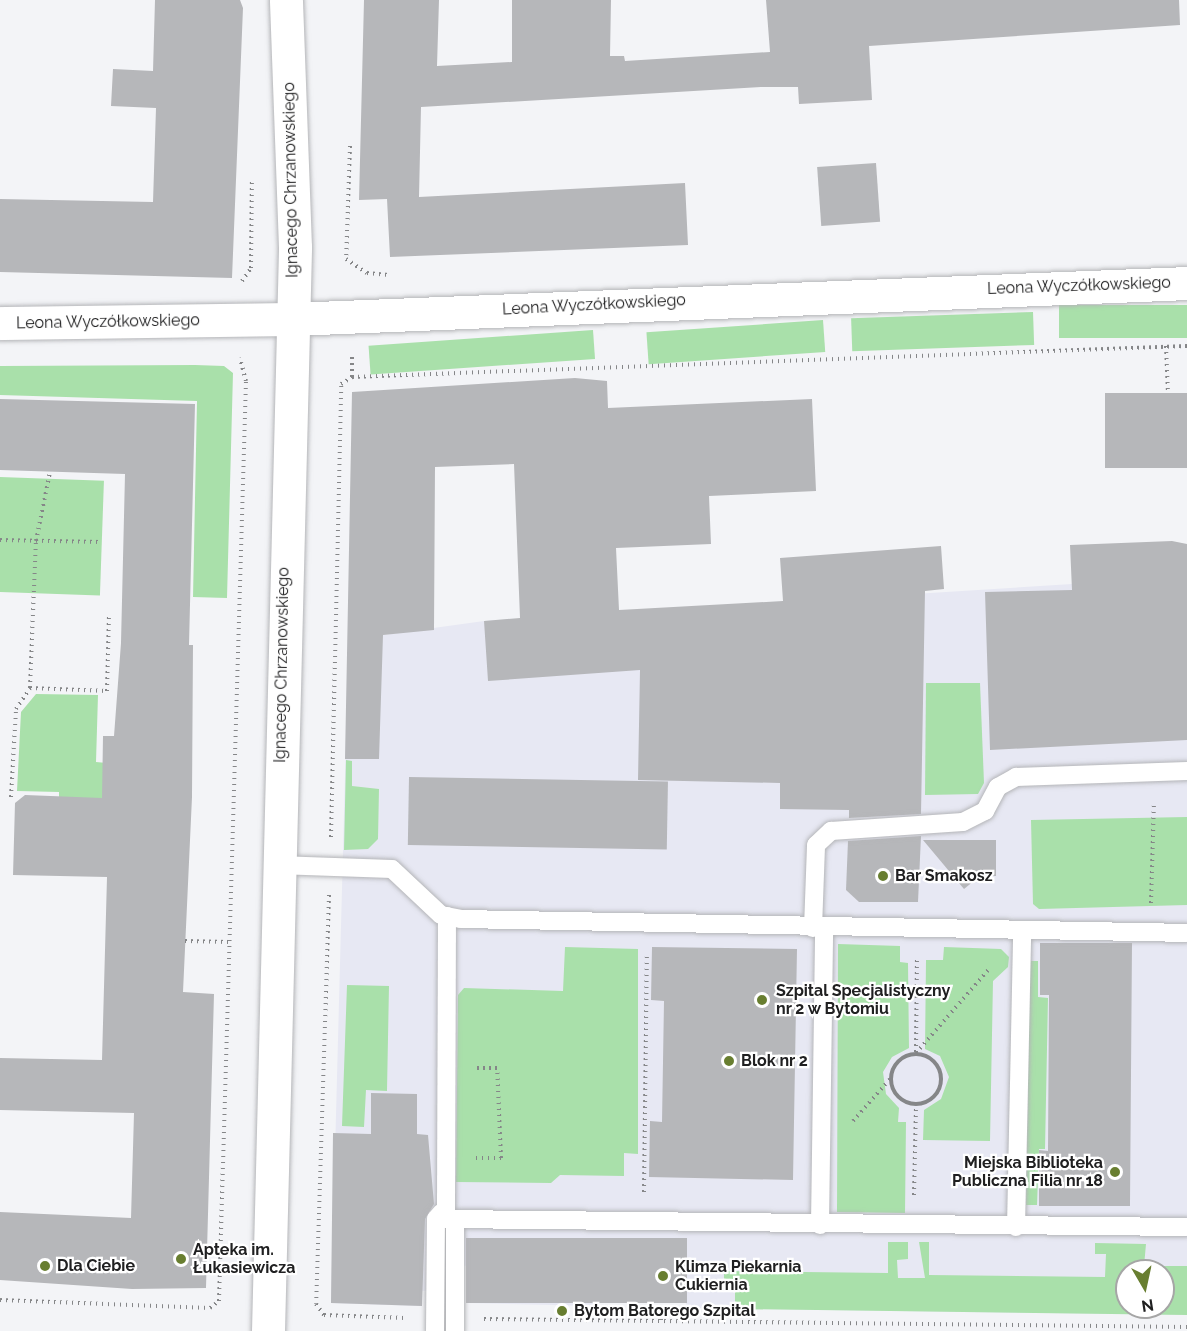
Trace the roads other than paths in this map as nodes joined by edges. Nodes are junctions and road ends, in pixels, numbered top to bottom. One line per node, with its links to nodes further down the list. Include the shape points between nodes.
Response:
1 (286, 0): 3 (street, Ignacego Chrzanowskiego, via 295,247)
2 (1187, 283): 3 (street, Leona Wyczółkowskiego)
3 (292, 319): 4 (street, Leona Wyczółkowskiego); 6 (street, Ignacego Chrzanowskiego)
4 (0, 323)
5 (1187, 771): 8 (lane, via 1016,777 998,787 985,811 963,822 831,831 816,845)
6 (277, 865): 7 (lane, via 392,869); 17 (street, Ignacego Chrzanowskiego)
7 (447, 916): 8 (lane); 11 (lane, via 442,1159)
8 (818, 928): 9 (lane); 12 (lane)
9 (1022, 932): 10 (lane); 13 (lane)
10 (1187, 933)
11 (448, 1217): 12 (lane); 15 (lane, via 436,1219); 16 (lane)
12 (820, 1225): 13 (lane)
13 (1016, 1227): 14 (lane)
14 (1187, 1227)
15 (435, 1325)
16 (455, 1325)
17 (268, 1331)

